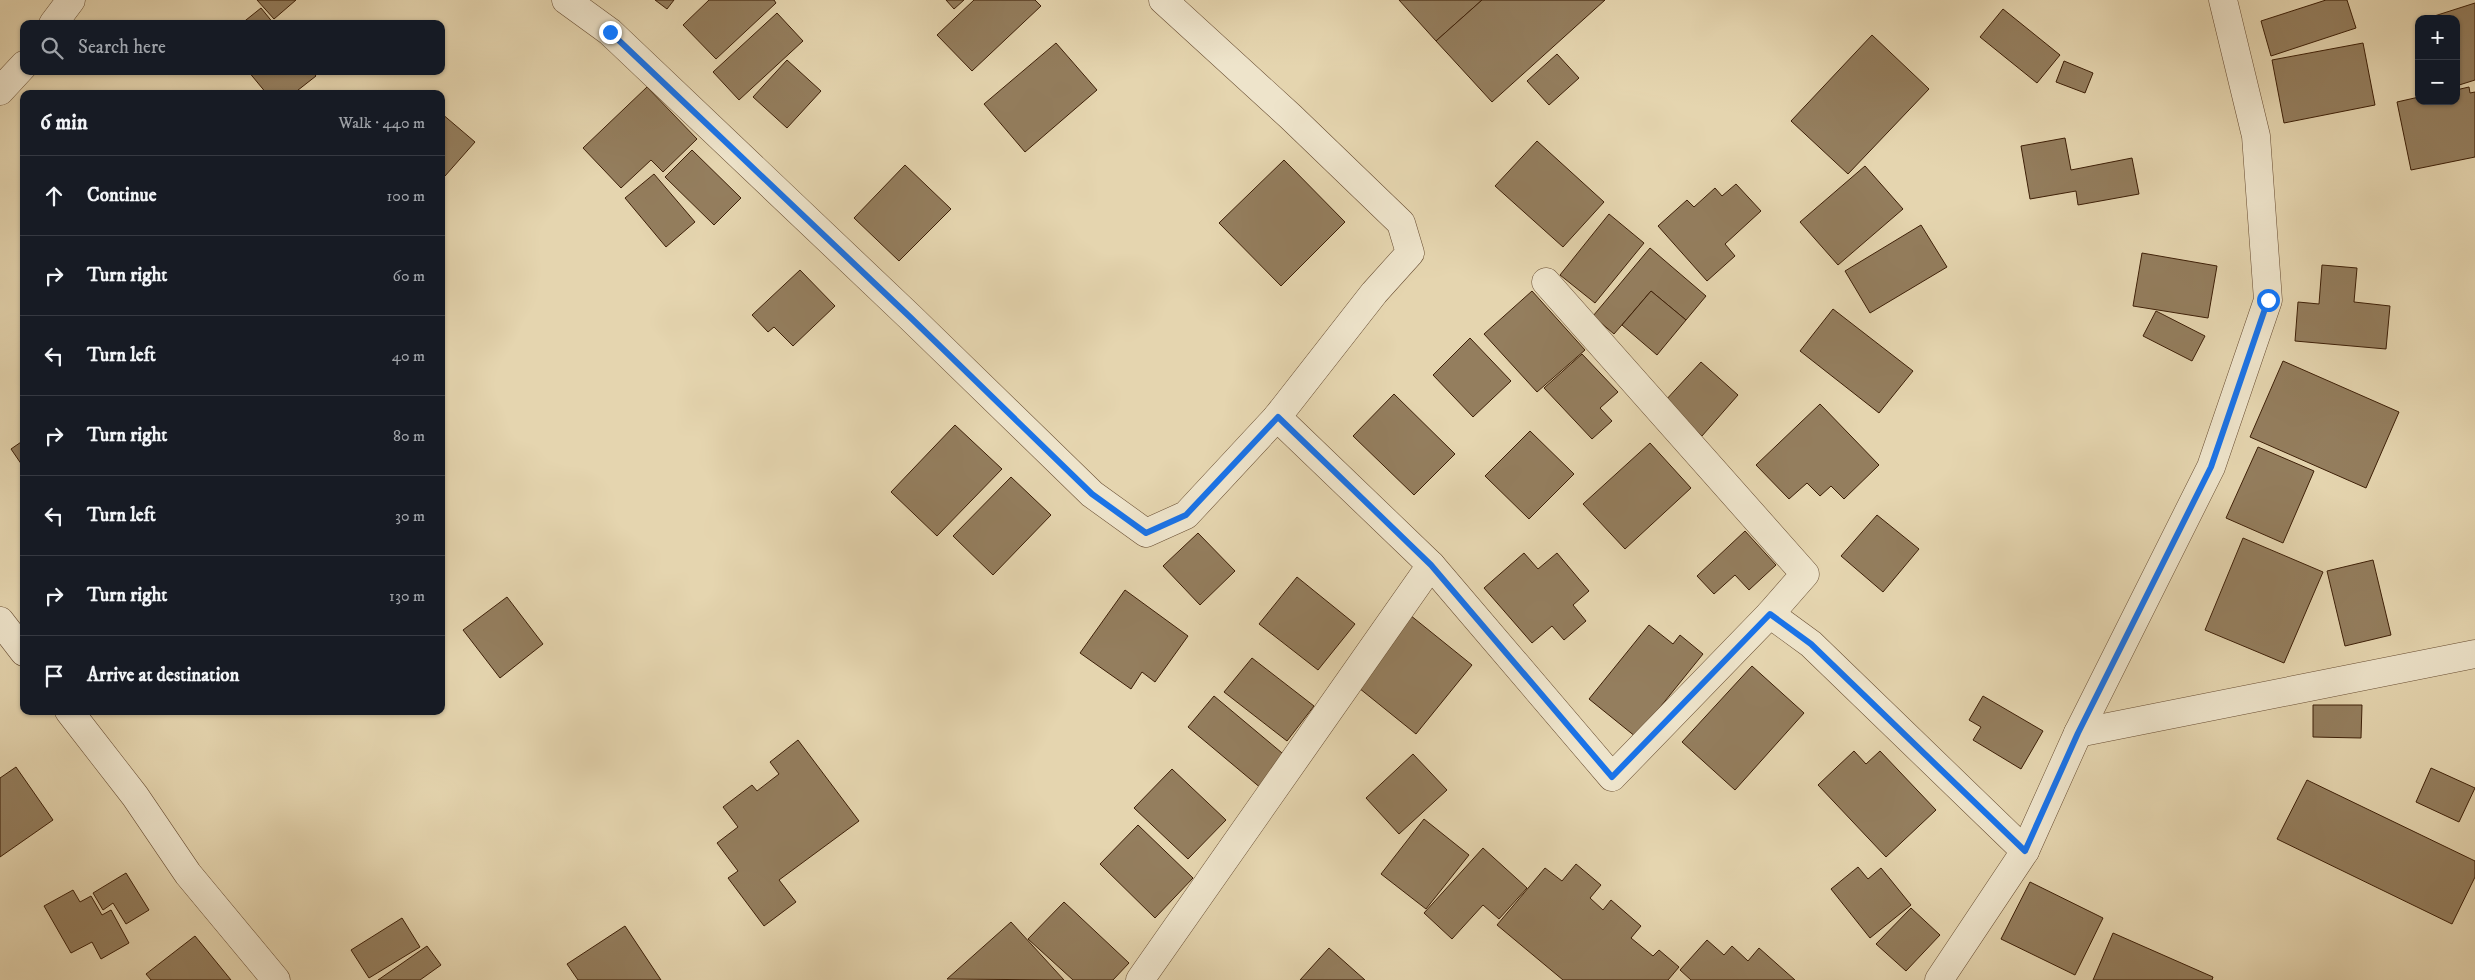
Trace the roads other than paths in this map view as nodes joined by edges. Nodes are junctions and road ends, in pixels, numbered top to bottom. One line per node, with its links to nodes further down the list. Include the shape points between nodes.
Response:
1 (70, 0): 5 (street)
2 (566, 0): 9 (street, via 610,32 1092,494 1146,533 1186,515)
3 (1162, 0): 9 (street, via 1401,223 1410,253 1374,293)
4 (2223, 0): 16 (street, via 2256,136 2268,300 2211,467)
5 (57, 20)
6 (20, 69): 7 (street)
7 (0, 91)
8 (1546, 282): 11 (street, via 1805,574)
9 (1278, 417): 10 (street)
10 (1431, 565): 11 (street, via 1612,777); 19 (street)
11 (1770, 614): 17 (street, via 1811,644)
12 (0, 621): 13 (street)
13 (20, 647)
14 (2475, 654): 16 (street)
15 (72, 715): 18 (street, via 135,796 188,874)
16 (2078, 733): 17 (street)
17 (2025, 851): 20 (street)
18 (276, 980)
19 (1140, 980)
20 (1939, 980)

